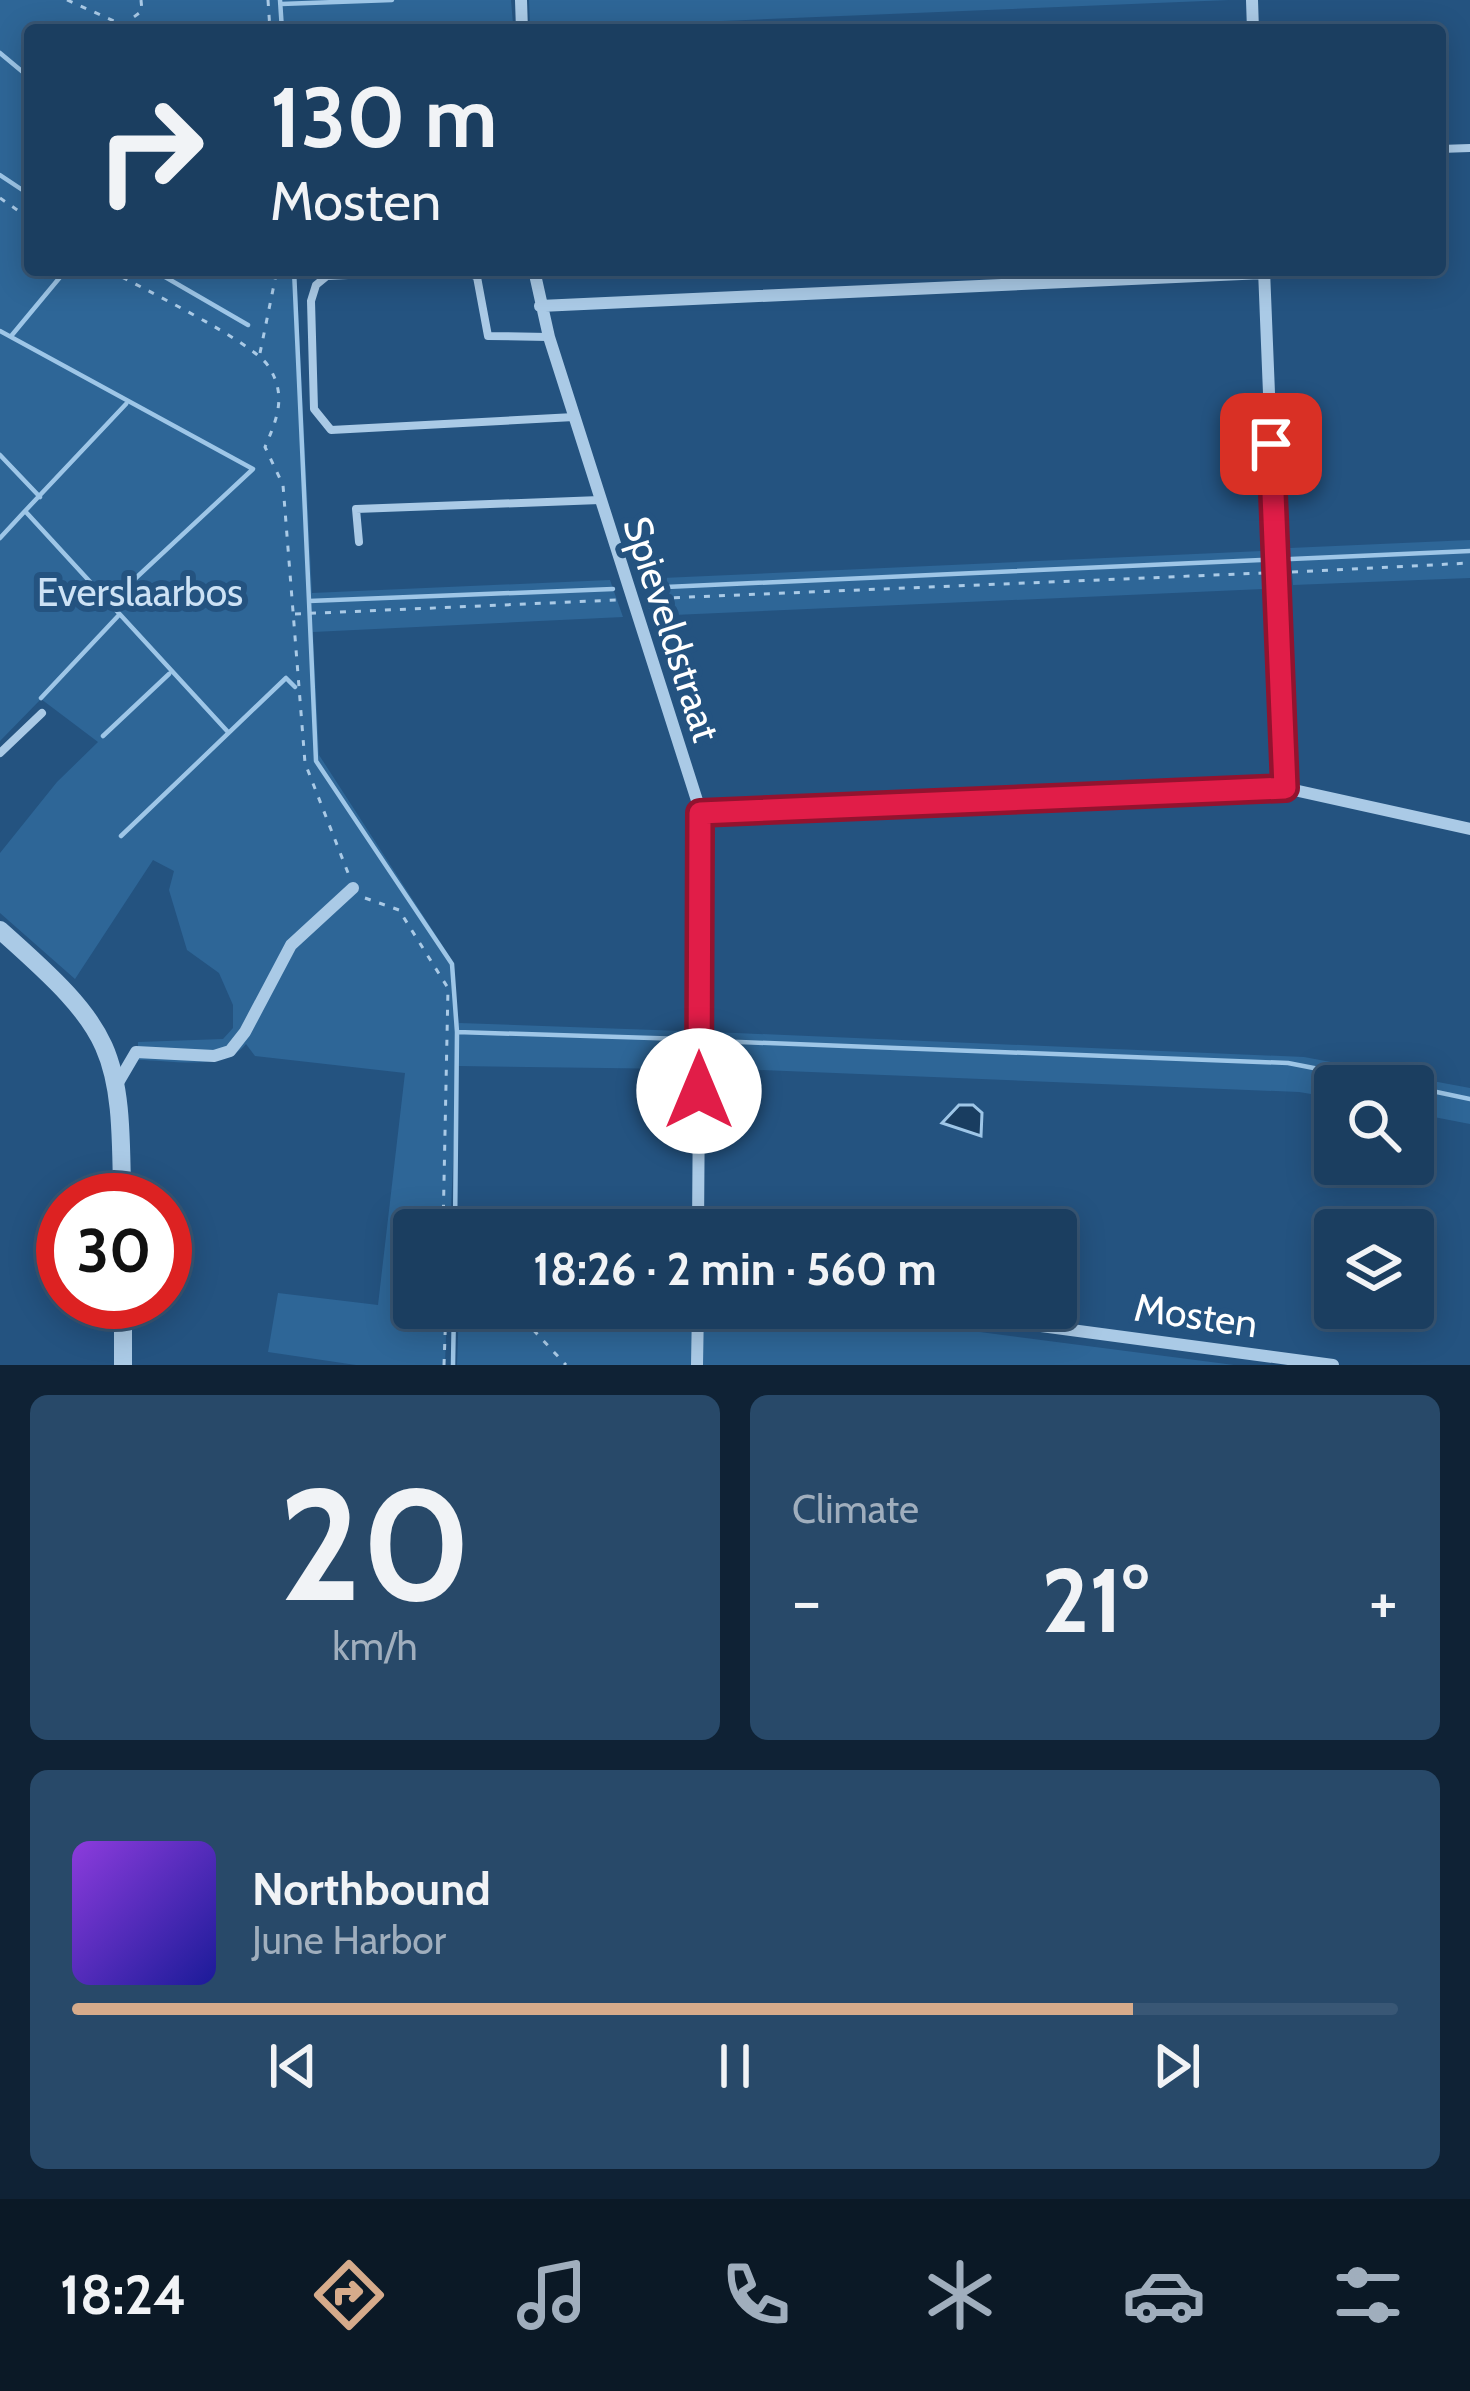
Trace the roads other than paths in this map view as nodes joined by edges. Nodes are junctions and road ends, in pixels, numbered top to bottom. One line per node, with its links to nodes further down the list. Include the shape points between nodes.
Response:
1 (327, 276): 8 (lane, via 311,301 314,409 331,430)
2 (475, 276): 7 (lane, via 488,336)
3 (535, 276): 6 (street, Spieveldstraat)
4 (1179, 276): 6 (street)
5 (1264, 276): 13 (street)
6 (540, 306): 7 (street, Spieveldstraat)
7 (549, 337): 8 (street, Spieveldstraat)
8 (574, 417): 9 (street, Spieveldstraat)
9 (600, 500): 10 (lane, via 356,509); 14 (street, Spieveldstraat)
10 (359, 542)
11 (42, 713): 12 (lane)
12 (0, 753)
13 (1285, 788): 14 (street); 15 (street)
14 (700, 813): 22 (street, Spieveldstraat)
15 (1470, 829)
16 (352, 888): 19 (street, via 291,945 230,1051)
17 (0, 930): 18 (street, via 59,985)
18 (108, 1048): 19 (street); 20 (street)
19 (136, 1052): 20 (street)
20 (119, 1081): 21 (street)
21 (121, 1173)
22 (698, 1209)
23 (123, 1329): 26 (street)
24 (698, 1329): 27 (street)
25 (1064, 1329): 28 (street, Mosten)
26 (123, 1365)
27 (697, 1365)
28 (1333, 1365)

